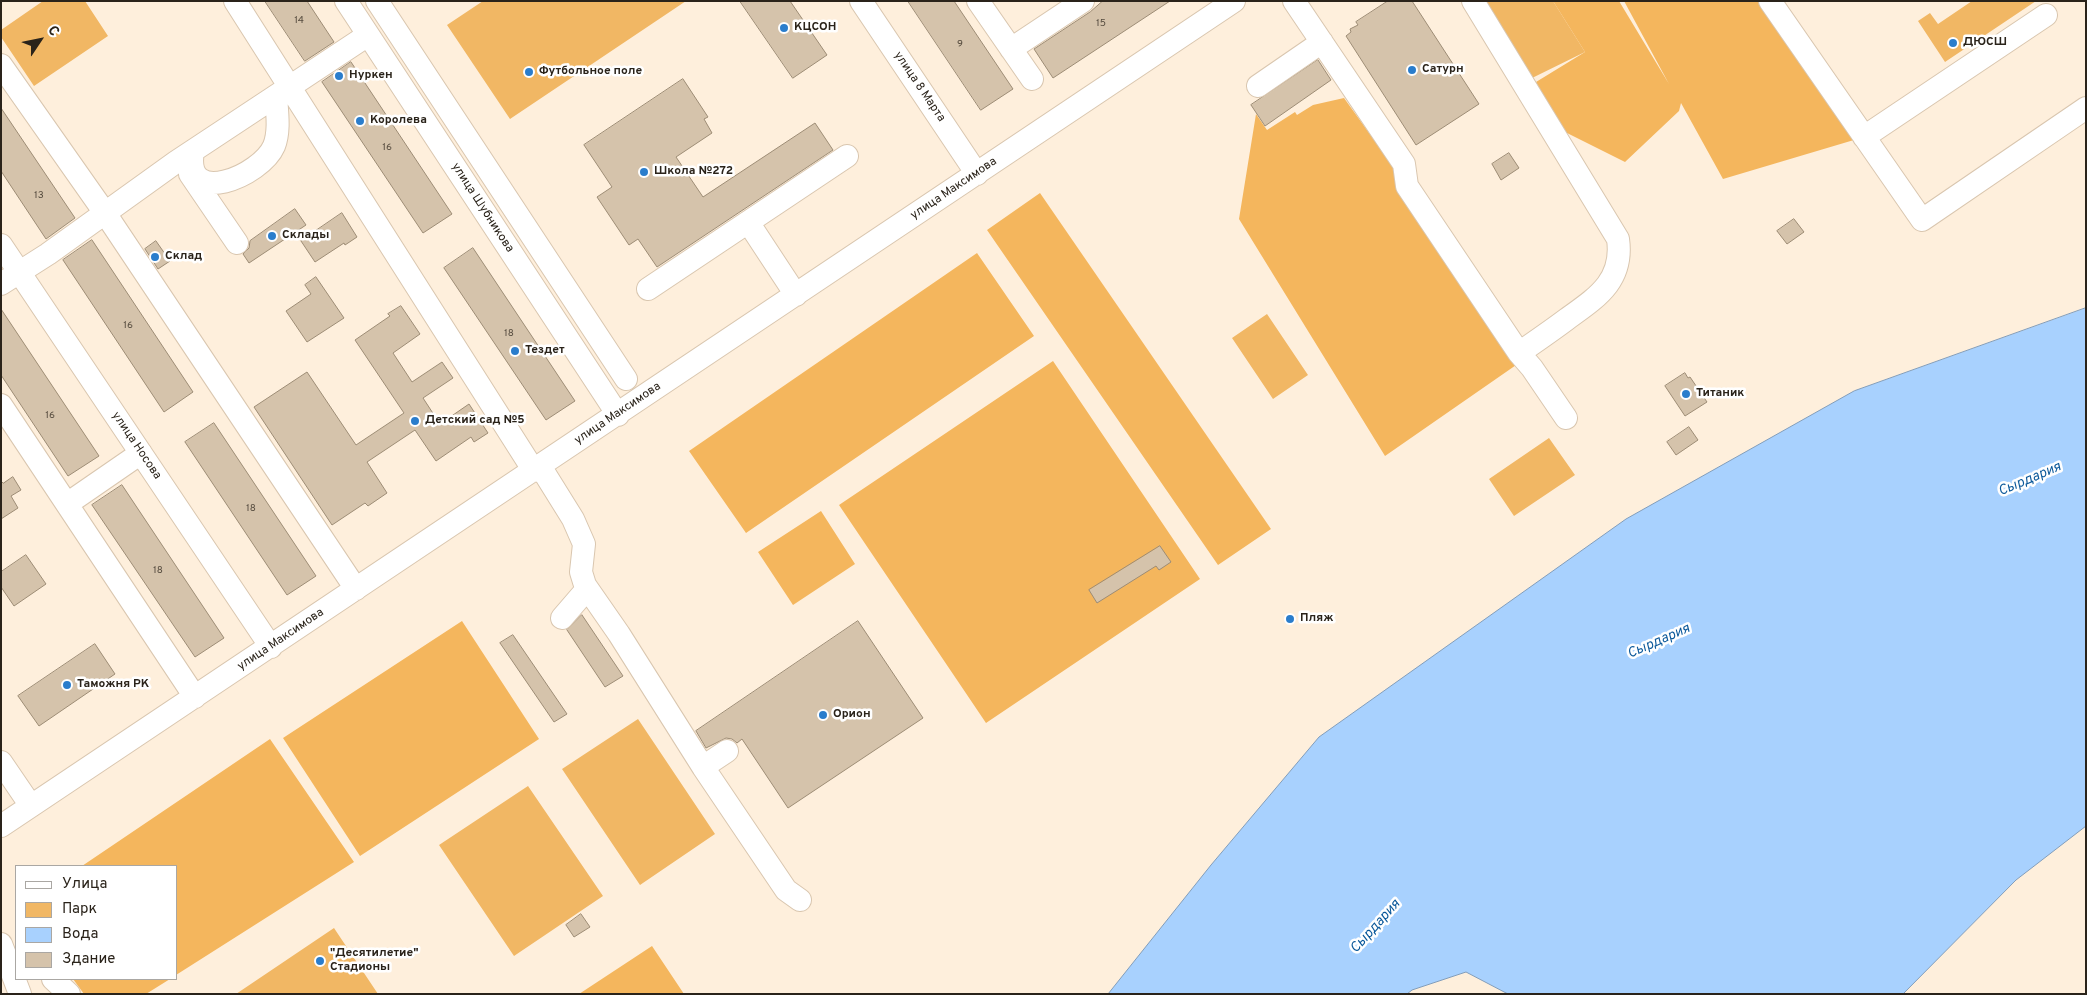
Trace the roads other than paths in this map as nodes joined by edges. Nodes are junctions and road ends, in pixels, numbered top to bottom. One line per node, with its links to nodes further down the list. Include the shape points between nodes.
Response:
1 (235, 1): 19 (street)
2 (329, 1): 13 (street)
3 (346, 1): 13 (street, улица Шубникова)
4 (377, 1): 33 (street)
5 (861, 1): 24 (street, улица 8 Марта)
6 (978, 1): 15 (street)
7 (1084, 1): 15 (street)
8 (1234, 1): 24 (street, улица Максимова)
9 (1294, 1): 14 (street)
10 (1473, 1): 32 (street, via 1618,239 1616,270 1602,293)
11 (1770, 1): 21 (street)
12 (2046, 15): 21 (street)
13 (362, 39): 19 (street); 34 (street); 36 (street, улица Шубникова)
14 (1322, 42): 18 (street); 32 (street, via 1404,164 1408,186)
15 (1011, 49): 17 (street)
16 (1, 65): 25 (street)
17 (1032, 79)
18 (1258, 86)
19 (283, 91): 23 (street); 23 (street, via 275,144 269,155 247,172 232,180 211,184 194,172 191,161); 39 (street)
20 (2086, 108): 21 (street, via 1922,220)
21 (1864, 137)
22 (847, 156): 26 (street)
23 (185, 157): 25 (street); 27 (street, via 185,167)
24 (977, 174): 31 (street, улица Максимова)
25 (105, 213): 29 (street); 41 (street)
26 (748, 222): 30 (street); 31 (street)
27 (237, 243)
28 (1, 245): 29 (street, улица Носова)
29 (11, 279): 38 (street, улица Носова)
30 (648, 289)
31 (796, 295): 36 (street, улица Максимова)
32 (1519, 353): 37 (street)
33 (626, 379)
34 (596, 400)
35 (1, 405): 40 (street)
36 (618, 415): 39 (street, улица Максимова)
37 (1566, 418)
38 (141, 453): 40 (street); 44 (street, улица Носова)
39 (537, 469): 41 (street, улица Максимова); 42 (street, via 573,519 584,544 581,572)
40 (67, 504): 45 (street)
41 (356, 589): 44 (street, улица Максимова)
42 (587, 589): 43 (street); 48 (street)
43 (562, 618)
44 (270, 647): 45 (street, улица Максимова)
45 (195, 697): 49 (street, улица Максимова)
46 (727, 751): 48 (street)
47 (1, 762): 49 (street)
48 (704, 766): 51 (street, via 786,890)
49 (31, 806): 50 (street, улица Максимова)
50 (1, 826)
51 (800, 900)
52 (1, 929): 53 (street)
53 (15, 942)
54 (1, 944): 56 (street)
55 (54, 980): 57 (street)
56 (20, 994)
57 (69, 994)

